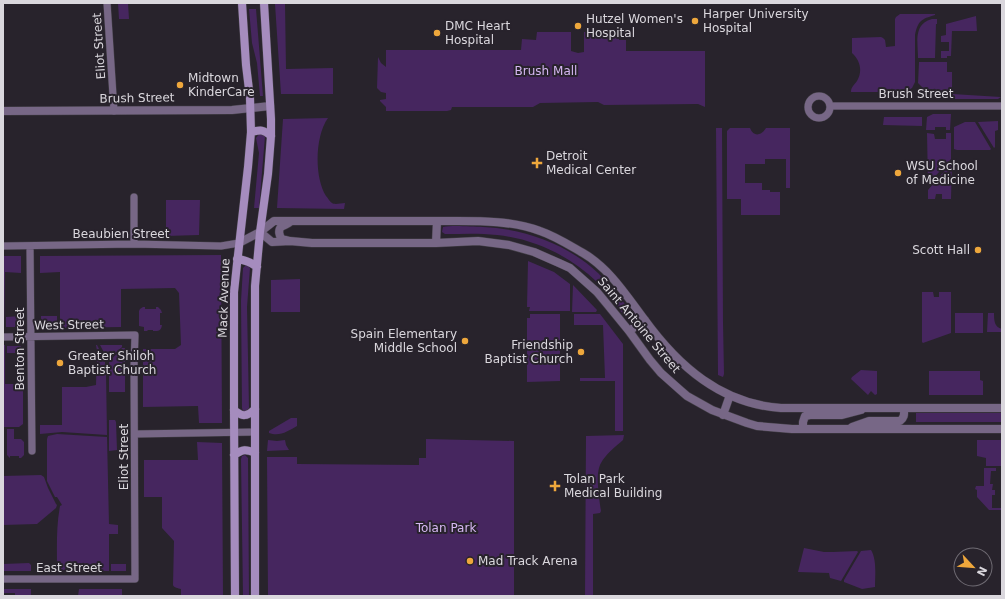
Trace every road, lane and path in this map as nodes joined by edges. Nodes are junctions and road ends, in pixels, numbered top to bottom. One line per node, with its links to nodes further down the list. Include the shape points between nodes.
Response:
1 (107, 3): 9 (street, Eliot Street)
2 (242, 3): 7 (main road, Mack Avenue)
3 (264, 3): 4 (main road)
4 (270, 106): 7 (street, Brush Street); 11 (main road)
5 (830, 106): 6 (street, Brush Street)
6 (1002, 106)
7 (250, 108): 9 (street, Brush Street); 10 (main road, Mack Avenue)
8 (3, 111): 9 (street, Brush Street)
9 (114, 111)
10 (250, 132): 11 (main road, via 266,131); 18 (main road, Mack Avenue)
11 (271, 136): 15 (main road)
12 (134, 197): 19 (street)
13 (436, 221): 14 (street, Saint Antoine Street); 17 (street); 24 (street, Saint Antoine Street, via 515,224 551,236 600,266 611,276)
14 (292, 222): 15 (street, Saint Antoine Street, via 274,221); 16 (street, via 279,230 282,239)
15 (260, 232): 16 (street, Saint Antoine Street, via 272,242); 18 (street, Saint Antoine Street); 23 (main road)
16 (290, 241): 17 (street, Saint Antoine Street)
17 (436, 242): 25 (street, Saint Antoine Street, via 509,244 547,257 570,268 583,279)
18 (239, 243): 19 (street, Beaubien Street, via 221,246); 22 (main road, Mack Avenue)
19 (134, 244): 21 (street, Beaubien Street)
20 (3, 246): 21 (street, Beaubien Street)
21 (30, 246): 27 (street, Benton Street)
22 (237, 259): 23 (main road, via 251,262); 33 (main road, Mack Avenue, via 234,292)
23 (257, 267): 34 (main road)
24 (645, 320): 25 (street); 29 (street, Saint Antoine Street, via 686,366 704,381)
25 (629, 331): 35 (street, Saint Antoine Street, via 661,373 699,403)
26 (135, 335): 27 (street, West Street); 41 (street, Eliot Street)
27 (30, 336): 28 (street, West Street); 42 (street, Benton Street)
28 (3, 337)
29 (730, 395): 30 (street, Saint Antoine Street, via 772,407); 35 (street)
30 (872, 408): 31 (street, Saint Antoine Street); 36 (street, via 842,415 805,416)
31 (904, 408): 32 (street, Saint Antoine Street); 37 (street, via 903,419 900,421 869,421)
32 (1002, 408)
33 (234, 410): 34 (main road, via 239,415 250,414); 40 (main road, Mack Avenue)
34 (255, 410): 39 (main road)
35 (723, 415): 36 (street, Saint Antoine Street, via 757,426)
36 (803, 429): 37 (street, Saint Antoine Street)
37 (843, 429): 38 (street, Saint Antoine Street)
38 (1002, 429)
39 (256, 432): 40 (street); 43 (main road)
40 (234, 433): 41 (street); 44 (main road, Mack Avenue)
41 (135, 434): 46 (street, Eliot Street)
42 (32, 451)
43 (256, 454): 44 (main road, via 241,450); 48 (main road)
44 (234, 455): 47 (main road, Mack Avenue)
45 (3, 579): 46 (street, East Street)
46 (135, 579)
47 (235, 596)
48 (255, 596)

